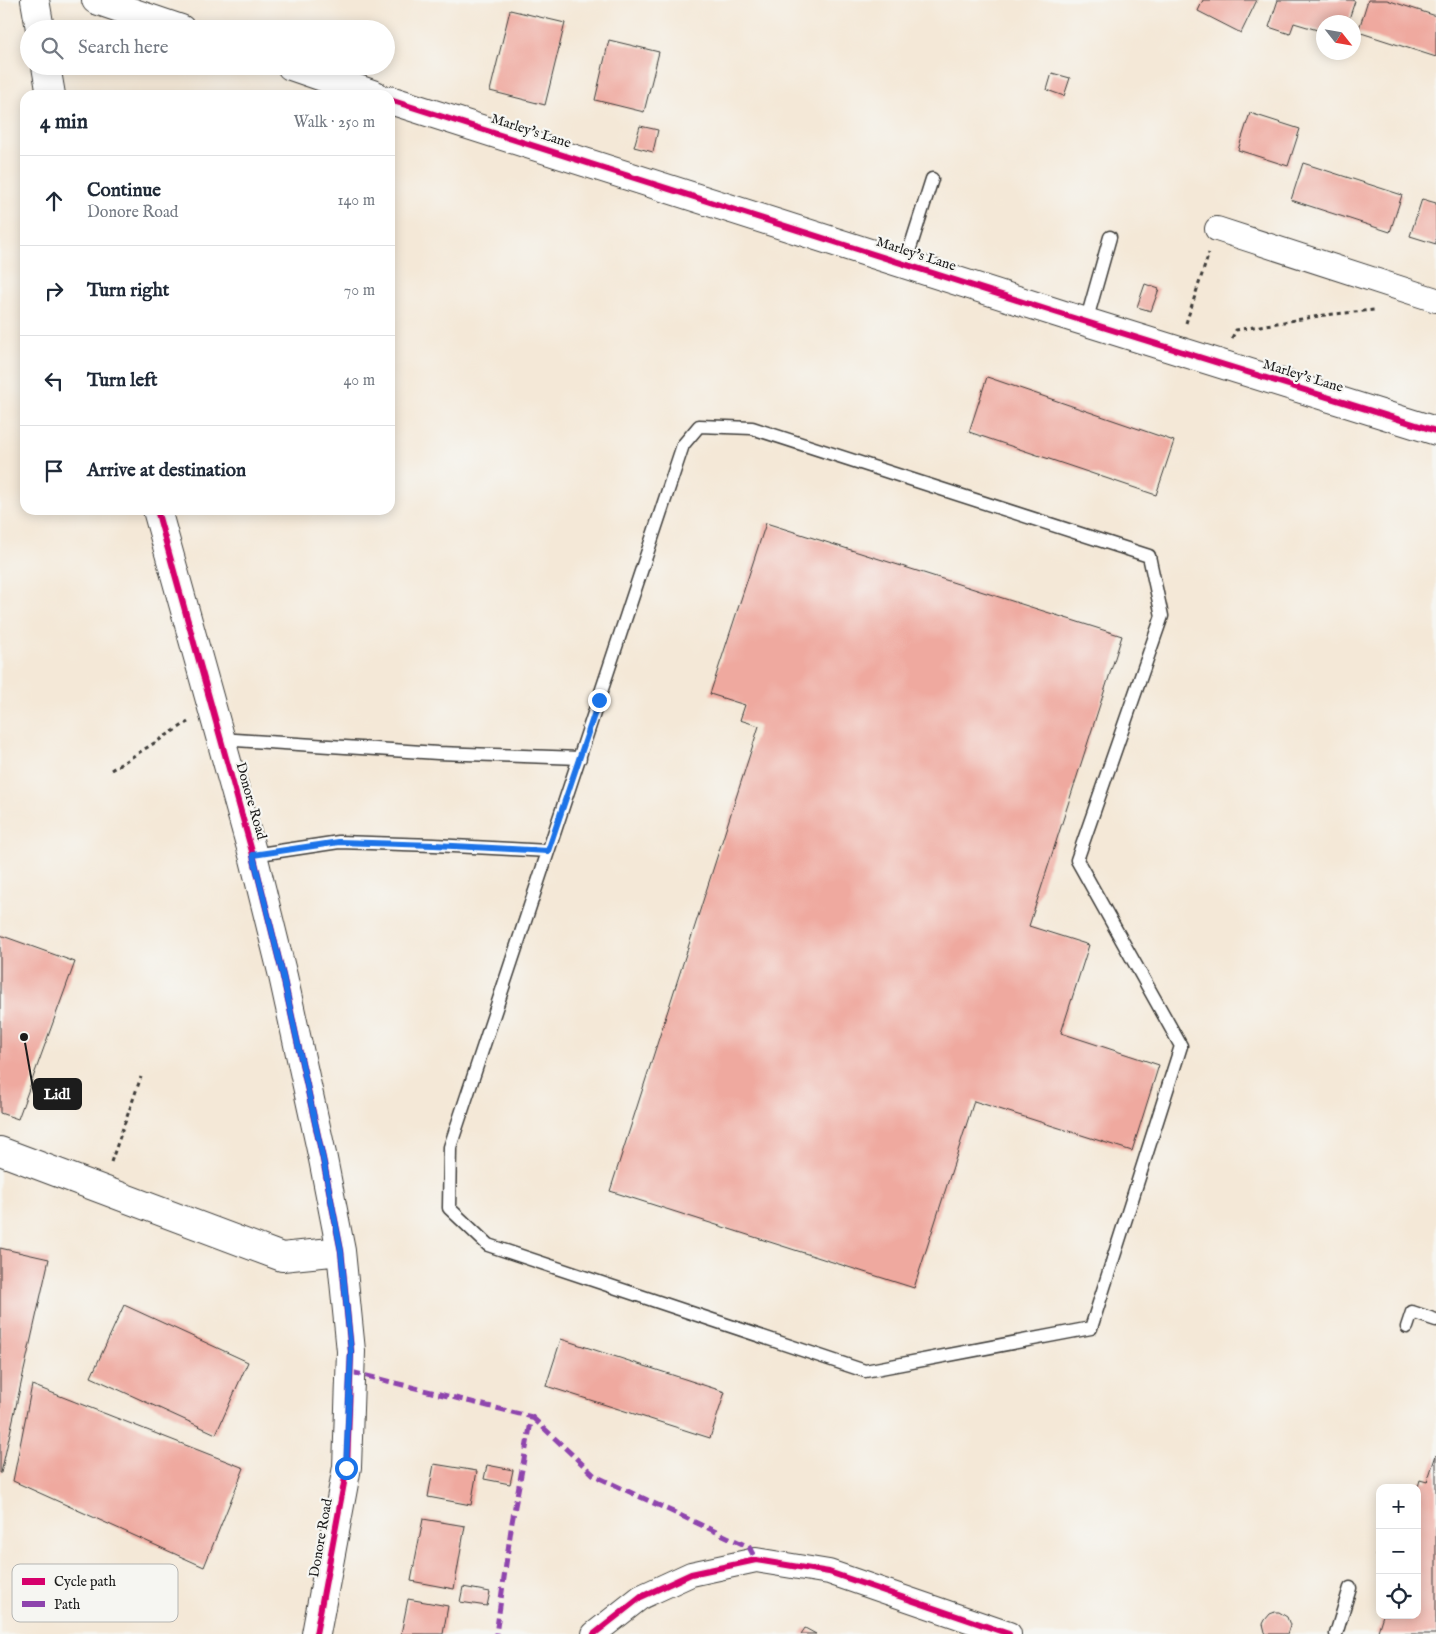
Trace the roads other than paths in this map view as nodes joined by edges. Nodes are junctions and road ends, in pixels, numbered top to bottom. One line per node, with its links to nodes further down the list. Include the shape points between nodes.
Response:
1 (35, 0): 3 (street)
2 (96, 0): 4 (street)
3 (38, 20)
4 (155, 20)
5 (47, 75): 7 (street)
6 (317, 75): 8 (street)
7 (49, 90)
8 (361, 90)
9 (395, 102): 13 (street, Marley's Lane)
10 (932, 179): 13 (lane)
11 (1218, 229): 14 (street)
12 (1110, 236): 15 (lane)
13 (905, 264): 15 (street, Marley's Lane)
14 (1427, 297)
15 (1086, 322): 16 (street, Marley's Lane)
16 (1436, 431)
17 (158, 515): 18 (street, Donore Road)
18 (220, 739): 19 (lane); 21 (street, Donore Road)
19 (580, 758): 20 (lane); 20 (lane, via 683,446 699,426 752,428 1149,556 1162,616 1077,860 1181,1046 1091,1328 865,1371 488,1245 449,1208 450,1147)
20 (548, 851): 21 (lane, via 339,842)
21 (253, 855): 23 (street, Donore Road, via 283,976)
22 (0, 1151): 23 (street, via 282,1257)
23 (341, 1251): 27 (street, Donore Road, via 351,1351 346,1468)
24 (1436, 1320): 25 (lane, via 1412,1312)
25 (1407, 1327)
26 (1350, 1588): 30 (lane)
27 (316, 1634)
28 (594, 1634): 29 (street, via 641,1597 691,1574 756,1560 830,1572)
29 (1009, 1634)
30 (1336, 1634)

